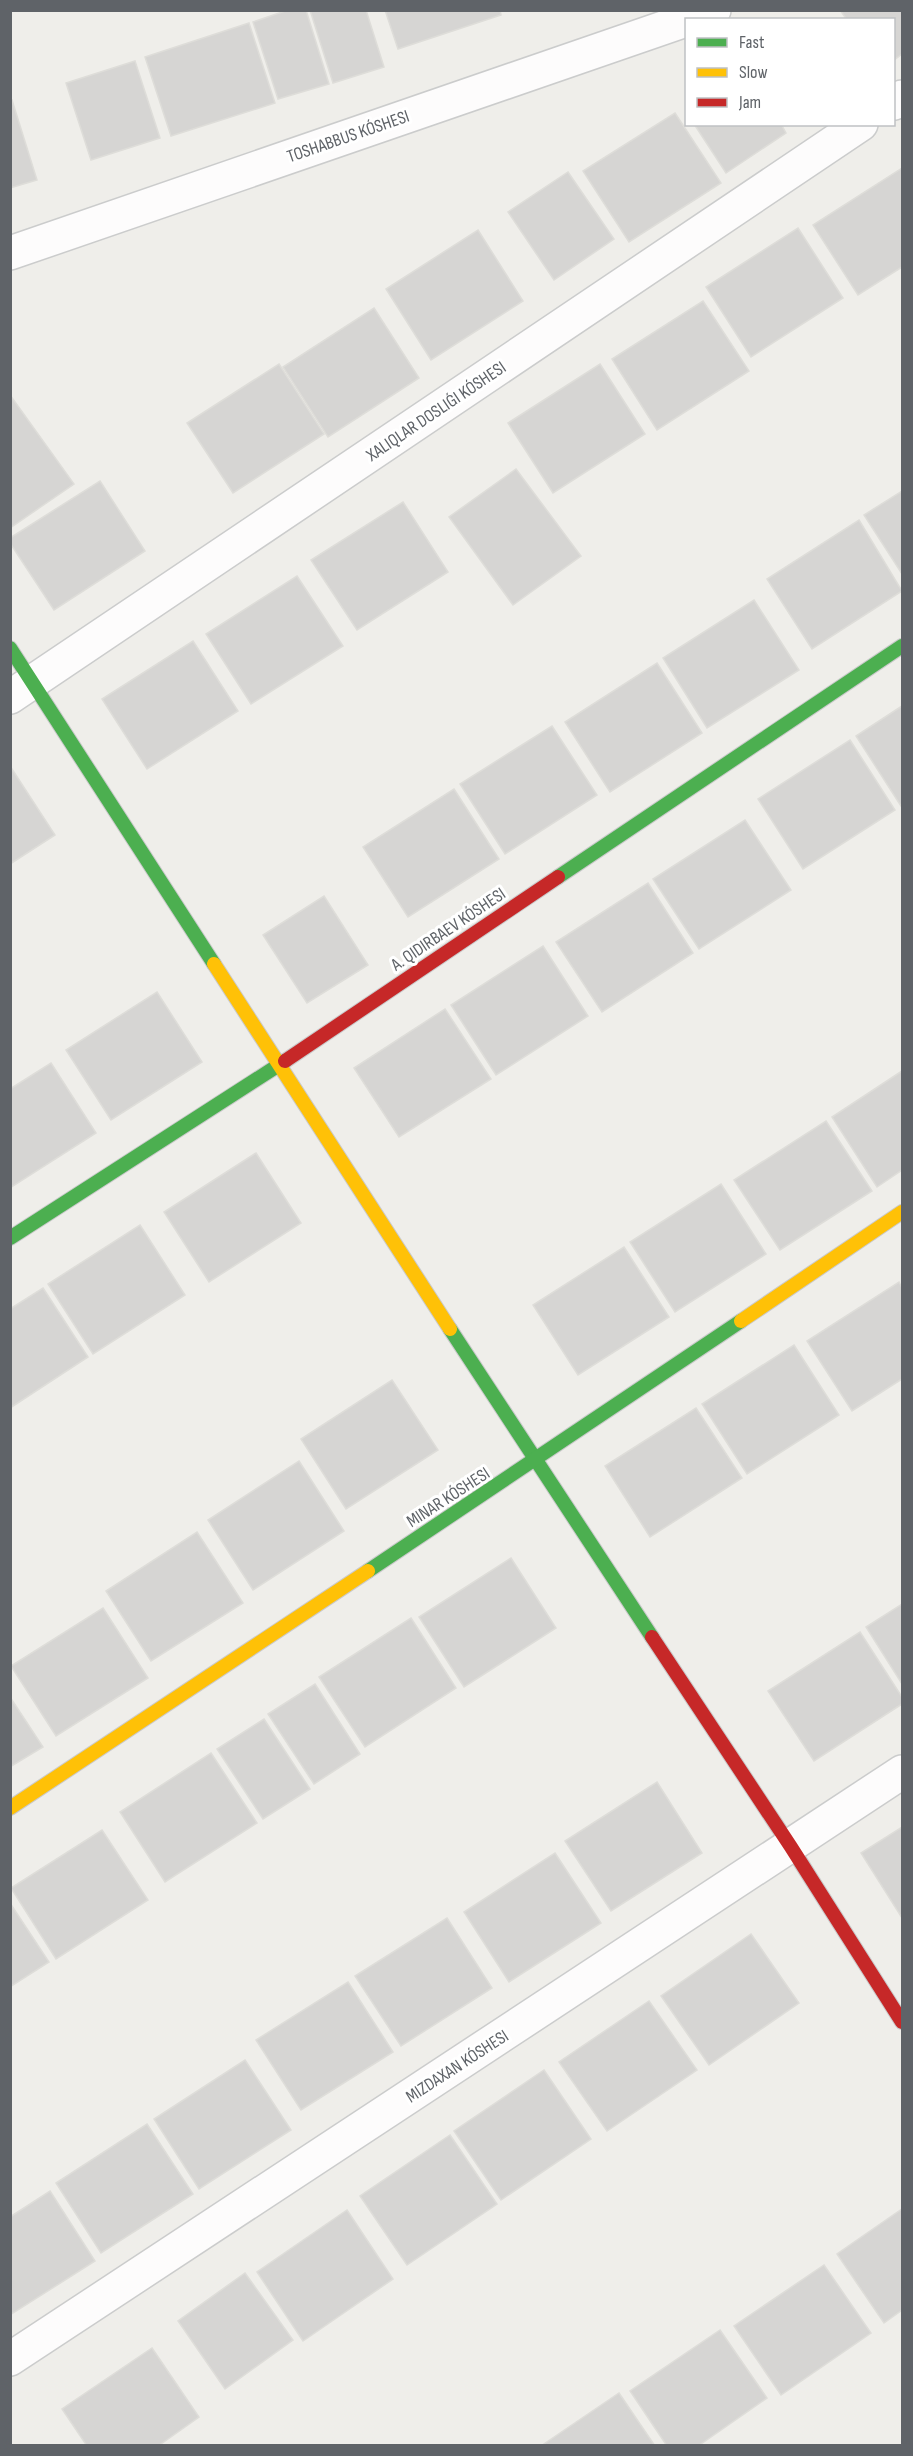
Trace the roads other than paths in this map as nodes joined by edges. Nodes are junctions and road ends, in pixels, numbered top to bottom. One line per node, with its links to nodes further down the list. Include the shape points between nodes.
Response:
1 (714, 10): 2 (street, TOSHABBUS KÓSHESI)
2 (692, 18)
3 (685, 21): 5 (street, TOSHABBUS KÓSHESI)
4 (858, 126): 8 (street)
5 (10, 253)
6 (903, 646): 9 (street)
7 (10, 648): 8 (street)
8 (22, 690): 9 (street)
9 (279, 1064): 11 (street); 12 (street)
10 (903, 1212): 12 (street, MINAR KÓSHESI)
11 (10, 1238)
12 (535, 1461): 14 (street, MINAR KÓSHESI); 15 (street)
13 (903, 1772): 15 (street, MIZDAXAN KÓSHESI)
14 (10, 1808)
15 (791, 1847): 16 (street); 17 (street, MIZDAXAN KÓSHESI)
16 (903, 2022)
17 (10, 2359)

